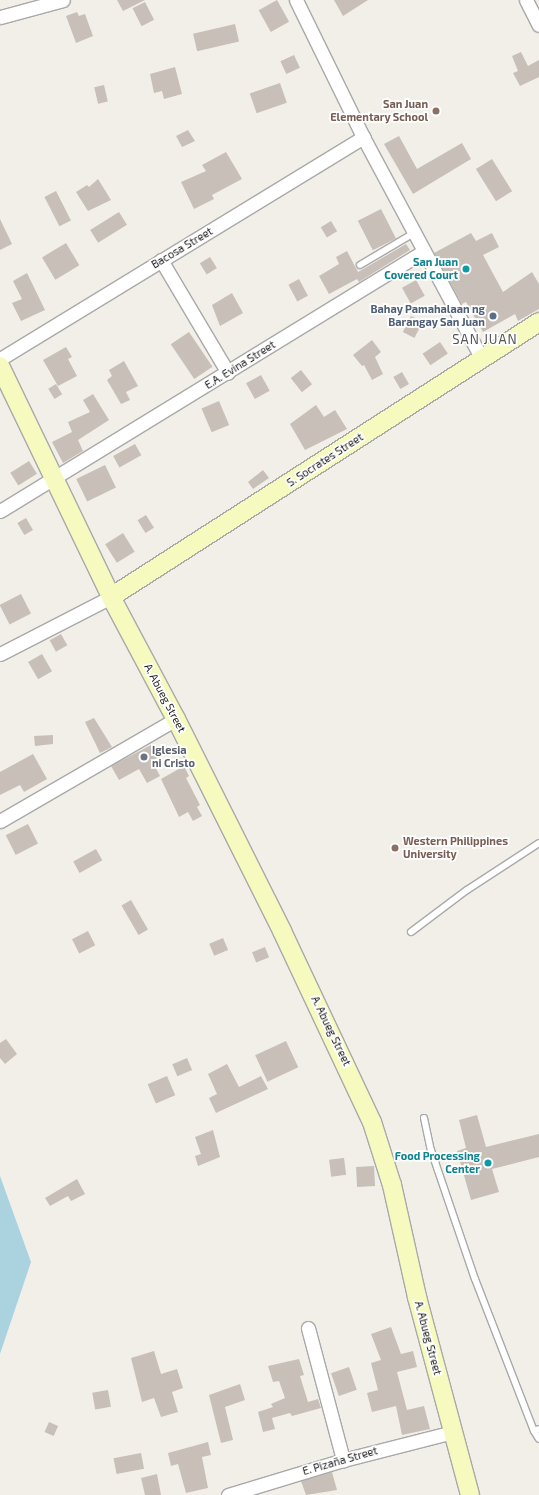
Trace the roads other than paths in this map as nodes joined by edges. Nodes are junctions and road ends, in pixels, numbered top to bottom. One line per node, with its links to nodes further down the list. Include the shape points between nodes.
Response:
1 (63, 0): 4 (street)
2 (296, 0): 6 (street)
3 (526, 0): 5 (street)
4 (0, 17)
5 (539, 25)
6 (363, 137): 7 (street); 9 (street, Bacosa Street)
7 (414, 233): 8 (street); 10 (lane)
8 (424, 251): 13 (street); 15 (street, E.A. Evina Street)
9 (161, 260): 12 (street, Bacosa Street); 15 (street)
10 (360, 265)
11 (539, 322): 13 (street, S. Socrates Street)
12 (0, 359)
13 (482, 359): 18 (street, S. Socrates Street)
14 (0, 366): 16 (street, A. Abueg Street)
15 (228, 373): 16 (street, E.A. Evina Street)
16 (55, 479): 17 (street, E.A. Evina Street); 18 (street, A. Abueg Street)
17 (0, 511)
18 (111, 597): 19 (street); 20 (street, A. Abueg Street)
19 (0, 654)
20 (176, 719): 21 (street); 27 (street, A. Abueg Street, via 346,1063 378,1136)
21 (0, 821)
22 (539, 843): 23 (lane, via 467,890)
23 (411, 932)
24 (424, 1118): 26 (lane, via 431,1150 475,1279)
25 (308, 1328): 29 (street)
26 (537, 1430): 28 (lane)
27 (453, 1432): 29 (street, E. Pizaña Street); 31 (street, A. Abueg Street)
28 (539, 1439)
29 (343, 1460): 30 (street, E. Pizaña Street)
30 (228, 1495)
31 (470, 1495)

